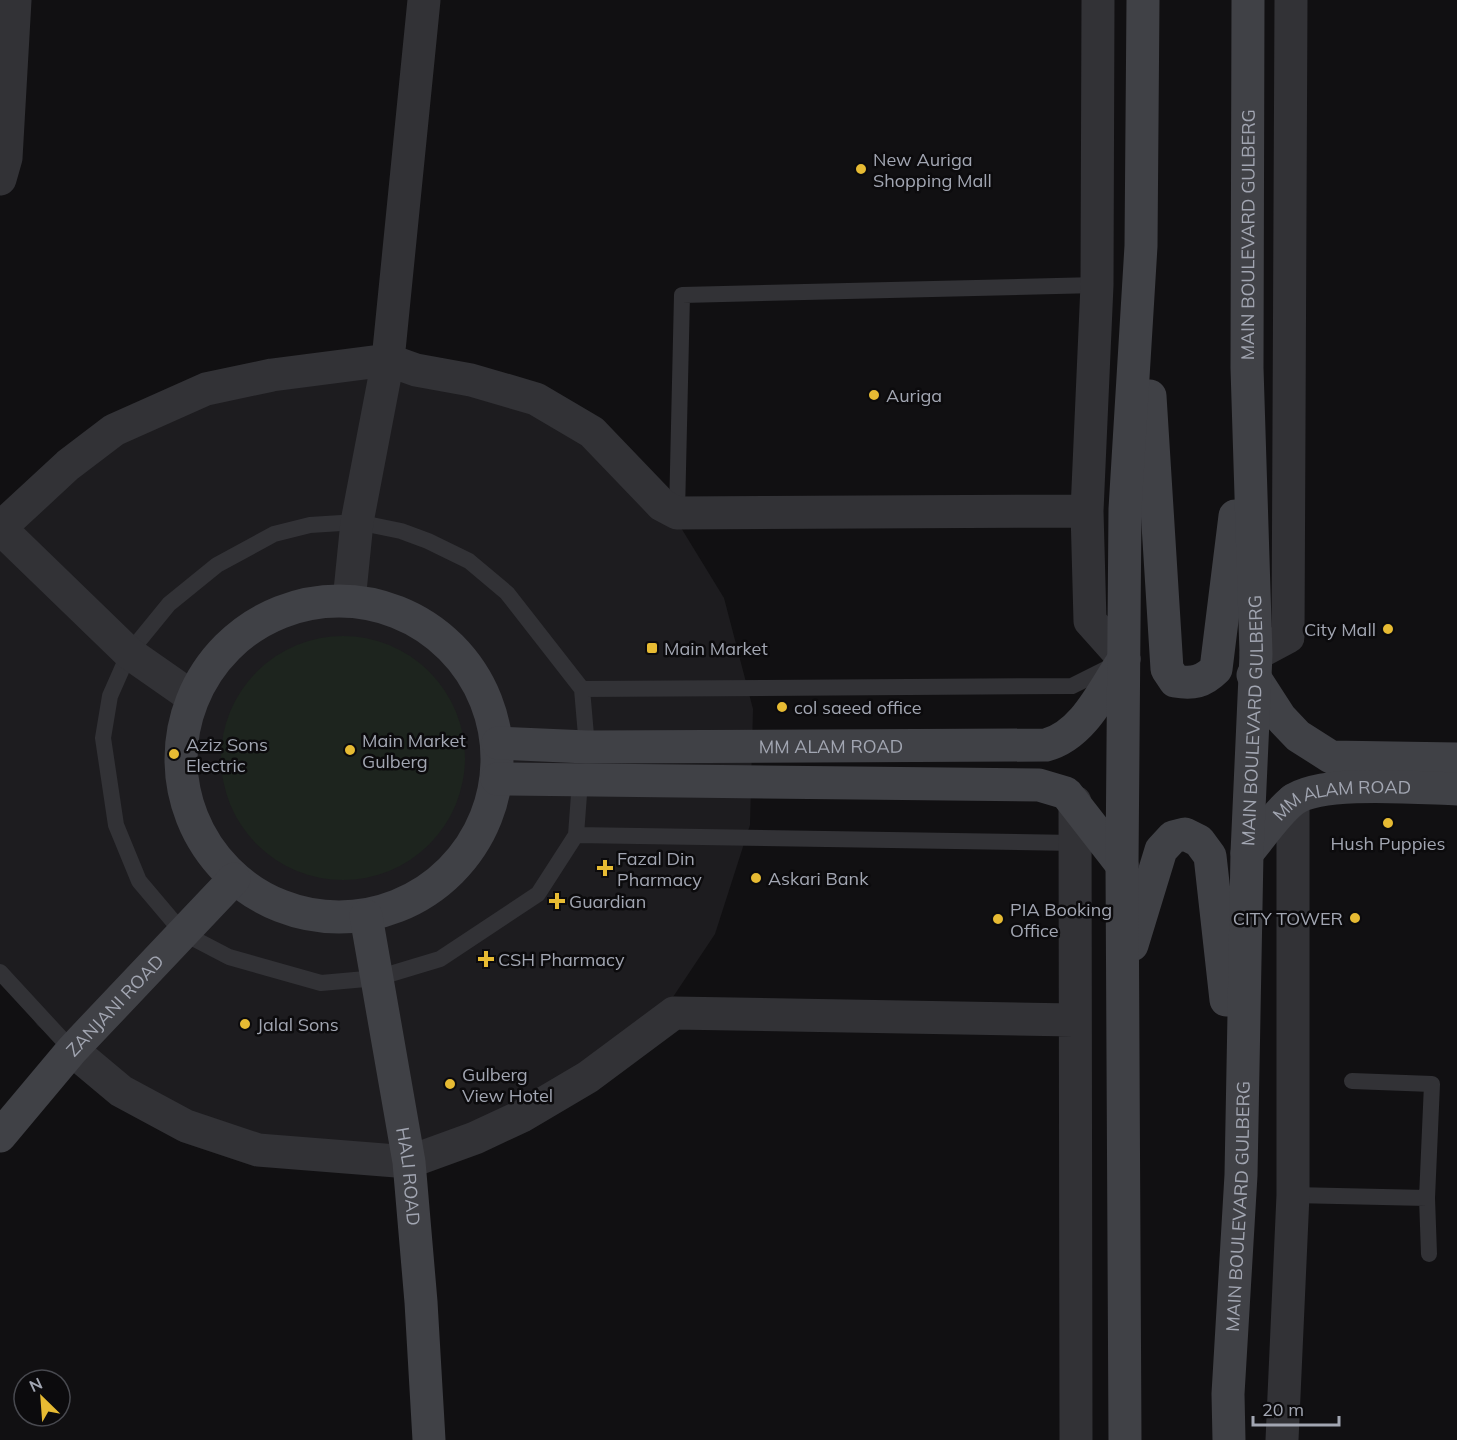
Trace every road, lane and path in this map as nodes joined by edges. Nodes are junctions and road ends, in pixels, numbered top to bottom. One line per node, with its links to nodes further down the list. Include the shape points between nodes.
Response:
1 (15, 0): 7 (street)
2 (424, 0): 10 (street)
3 (1098, 0): 9 (street)
4 (1143, 0): 8 (main road)
5 (1248, 0): 11 (main road, MAIN BOULEVARD GULBERG)
6 (1291, 0): 18 (street, via 1288,637)
7 (2, 163)
8 (1141, 246): 11 (main road, via 1164,635 1167,669 1175,681 1206,680 1216,669); 17 (main road, via 1125,509)
9 (1097, 285): 12 (street); 13 (lane, via 682,295)
10 (388, 360): 13 (street, via 536,399 592,432 662,505); 14 (street); 16 (street, via 272,375 196,394 114,430 68,465 0,528)
11 (1248, 404): 18 (main road, MAIN BOULEVARD GULBERG)
12 (1087, 512): 13 (street); 17 (street, via 1090,621)
13 (677, 513)
14 (357, 522): 15 (street); 16 (lane, via 310,525 274,534 217,565 169,604); 19 (lane, via 401,531 469,561 507,593)
15 (349, 601): 20 (main road, via 300,605 255,624 218,656); 21 (main road, via 386,607 420,622 450,645 478,681 490,707)
16 (129, 653): 20 (street); 35 (lane, via 110,696 102,738 116,825 140,881)
17 (1124, 659): 19 (lane, via 1072,686); 22 (main road, MM ALAM ROAD, via 1073,732 1046,745); 32 (main road)
18 (1254, 664): 23 (main road, MM ALAM ROAD, via 1280,717 1298,736 1331,757); 31 (main road, MAIN BOULEVARD GULBERG)
19 (582, 689): 22 (lane)
20 (192, 697): 33 (main road, via 182,729 179,762 183,795 194,826 211,855)
21 (498, 743): 22 (main road, MM ALAM ROAD); 24 (main road)
22 (587, 747)
23 (1457, 759)
24 (497, 779): 25 (main road, MM ALAM ROAD); 34 (main road, via 487,818 467,853 439,882 405,904)
25 (580, 781): 28 (main road, MM ALAM ROAD, via 1039,785 1066,793); 29 (lane)
26 (1457, 789): 27 (main road, MM ALAM ROAD, via 1362,787 1312,791)
27 (1293, 800): 31 (main road, MM ALAM ROAD); 45 (street)
28 (1075, 802): 30 (street); 32 (main road, MM ALAM ROAD)
29 (576, 835): 30 (lane); 38 (lane, via 538,894 440,959)
30 (1076, 843): 39 (street)
31 (1247, 854): 44 (main road, MAIN BOULEVARD GULBERG)
32 (1122, 866): 37 (main road)
33 (234, 879): 34 (main road, via 257,896 292,910 338,918); 35 (main road, ZANJANI ROAD)
34 (366, 916): 38 (main road, HALI ROAD)
35 (183, 933): 38 (lane, via 230,957 321,983); 40 (main road, ZANJANI ROAD)
36 (0, 972): 40 (lane)
37 (1122, 975): 44 (main road, via 1161,850 1173,837 1185,834 1199,841 1210,856 1216,887); 50 (main road)
38 (377, 978): 43 (main road, HALI ROAD)
39 (1073, 1020): 43 (street, via 674,1013 588,1077 522,1116 476,1138); 49 (street)
40 (72, 1050): 42 (main road, ZANJANI ROAD); 43 (street, via 121,1091 186,1126 258,1150)
41 (1352, 1081): 46 (lane, via 1432,1084)
42 (0, 1136)
43 (409, 1162): 48 (main road, HALI ROAD)
44 (1241, 1176): 51 (main road, MAIN BOULEVARD GULBERG, via 1228,1394)
45 (1293, 1195): 46 (lane); 52 (street)
46 (1427, 1198): 47 (lane)
47 (1428, 1254)
48 (429, 1440)
49 (1076, 1440)
50 (1125, 1440)
51 (1229, 1440)
52 (1282, 1440)

